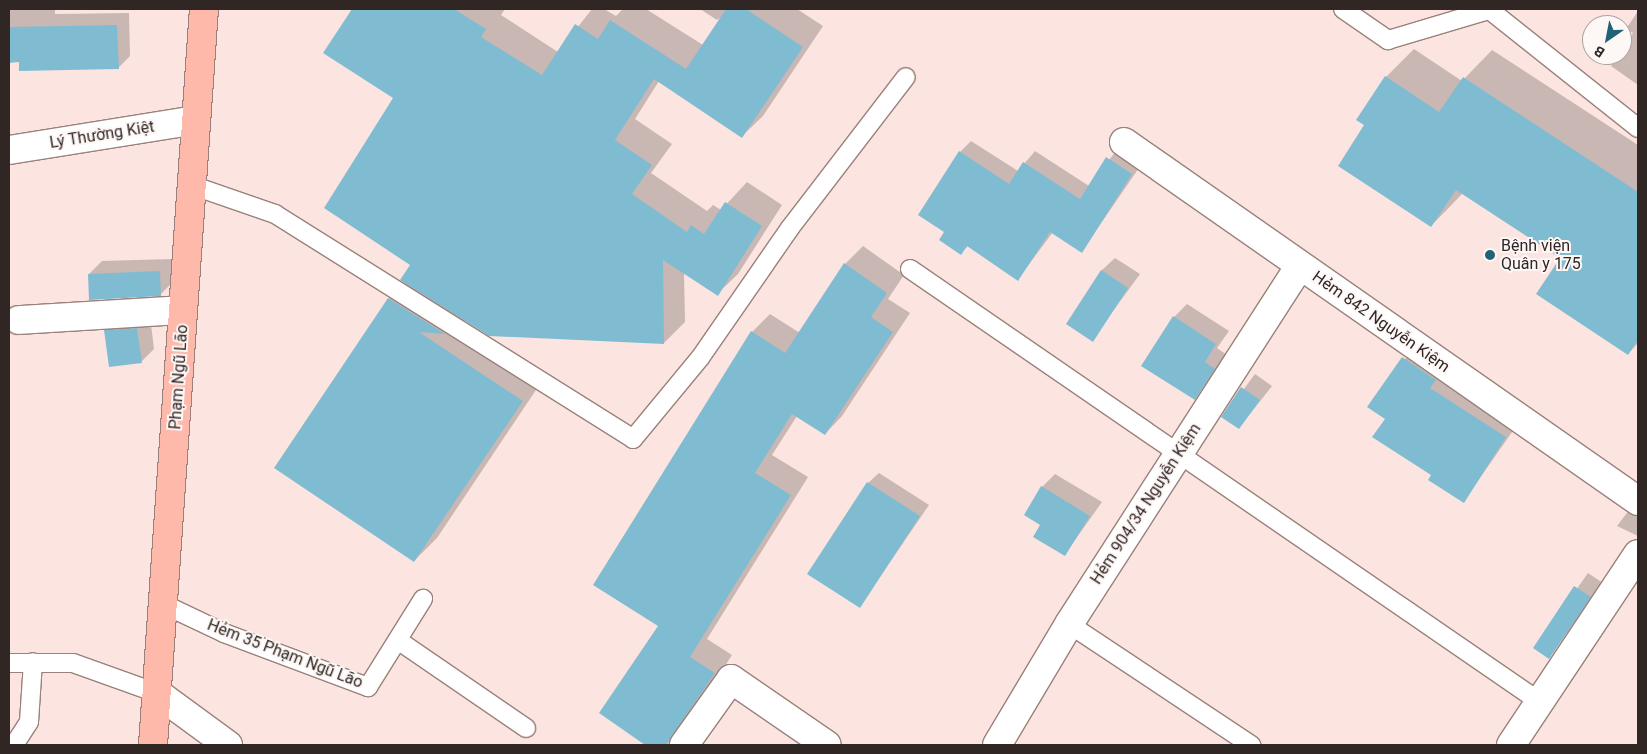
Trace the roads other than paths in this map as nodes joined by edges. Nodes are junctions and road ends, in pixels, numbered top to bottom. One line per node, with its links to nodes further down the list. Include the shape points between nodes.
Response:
1 (204, 9): 5 (main road, Phạm Ngũ Lão)
2 (1343, 9): 3 (lane, via 1388,40)
3 (1491, 10): 6 (lane)
4 (906, 77): 9 (lane, via 790,228 700,358 633,439 275,214)
5 (196, 120): 8 (street, Lý Thường Kiệt); 9 (main road, Phạm Ngũ Lão)
6 (1638, 128)
7 (1124, 142): 10 (street, Hẻm 842 Nguyễn Kiệm)
8 (9, 150)
9 (192, 185): 12 (main road, Phạm Ngũ Lão)
10 (1300, 266): 14 (street, Hẻm 904/34 Nguyễn Kiệm); 15 (street, Hẻm 842 Nguyễn Kiệm)
11 (910, 270): 14 (lane)
12 (183, 310): 13 (street); 18 (main road, Phạm Ngũ Lão)
13 (19, 320)
14 (1178, 454): 19 (street, Hẻm 904/34 Nguyễn Kiệm); 24 (lane)
15 (1638, 501)
16 (1638, 554): 24 (street)
17 (423, 599): 20 (lane, Hẻm 35 Phạm Ngũ Lão)
18 (163, 604): 20 (lane, Hẻm 35 Phạm Ngũ Lão, via 224,633 368,687); 23 (main road, Phạm Ngũ Lão)
19 (1069, 624): 31 (street, Hẻm 904/34 Nguyễn Kiệm); 32 (lane)
20 (399, 641): 25 (lane)
21 (32, 662): 22 (lane); 23 (lane, via 73,663); 26 (lane, via 29,722)
22 (9, 663)
23 (157, 693): 27 (main road, Phạm Ngũ Lão); 28 (street)
24 (1540, 702): 33 (street)
25 (526, 728)
26 (14, 745)
27 (153, 745)
28 (228, 745)
29 (684, 745): 30 (street, via 731,679)
30 (828, 745)
31 (997, 745)
32 (1251, 745)
33 (1511, 745)

